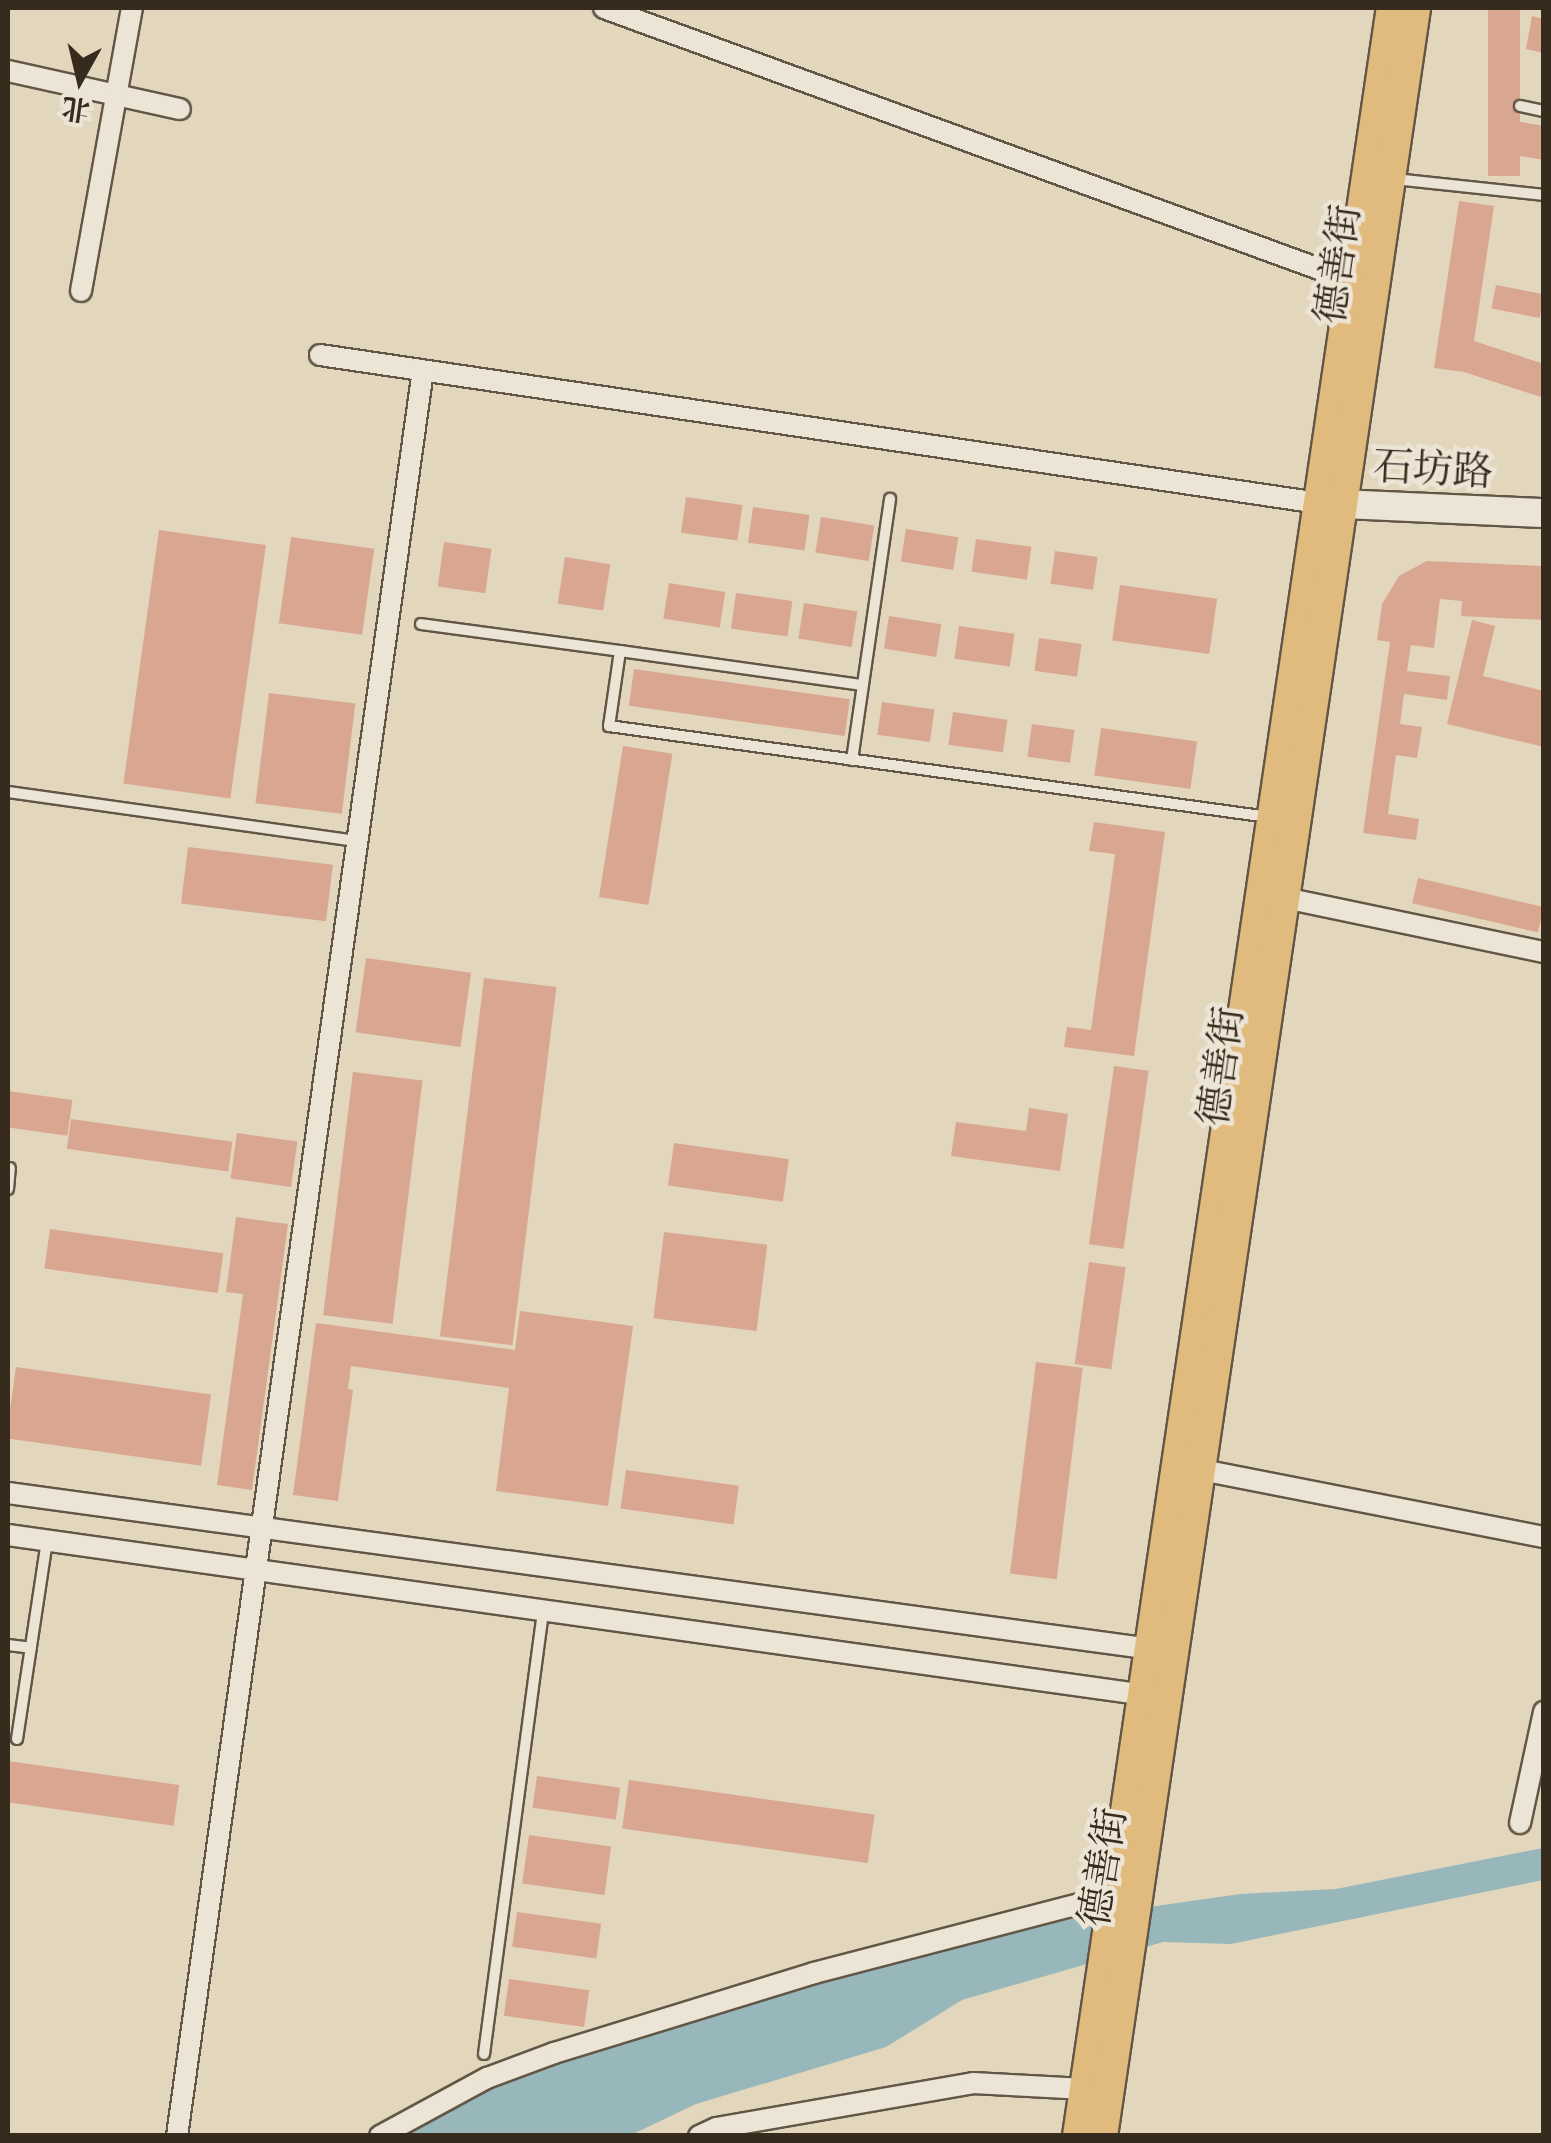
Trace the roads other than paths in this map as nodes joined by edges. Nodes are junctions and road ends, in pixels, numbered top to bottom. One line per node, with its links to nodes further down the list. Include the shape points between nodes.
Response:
1 (132, 8): 6 (street)
2 (604, 8): 12 (street)
3 (1392, 8): 12 (main road, 德善街)
4 (1415, 8): 10 (main road, 德善街)
5 (8, 72): 6 (street)
6 (116, 95): 8 (street); 13 (street)
7 (1520, 106): 9 (lane)
8 (180, 109)
9 (1544, 111)
10 (1390, 178): 11 (lane); 17 (main road, 德善街)
11 (1544, 195)
12 (1352, 281): 17 (main road, 德善街)
13 (81, 292)
14 (320, 356): 15 (street)
15 (423, 371): 17 (street); 25 (street)
16 (890, 499): 21 (lane)
17 (1331, 504): 18 (street, 石坊路); 24 (main road, 德善街); 26 (main road, 德善街)
18 (1544, 514)
19 (421, 624): 20 (lane)
20 (620, 652): 21 (lane); 22 (lane, via 609,726)
21 (863, 685): 22 (lane)
22 (852, 760): 24 (lane)
23 (8, 792): 25 (lane)
24 (1274, 818): 40 (main road, 德善街)
25 (357, 841): 32 (street)
26 (1285, 898): 27 (street); 30 (main road, 德善街)
27 (1544, 952)
28 (10, 1168): 29 (lane)
29 (8, 1189)
30 (1202, 1470): 34 (street); 52 (main road, 德善街)
31 (8, 1494): 32 (street)
32 (261, 1530): 36 (street); 40 (street)
33 (8, 1535): 35 (street)
34 (1544, 1537)
35 (47, 1540): 36 (street); 39 (lane)
36 (255, 1570): 37 (street); 48 (street)
37 (543, 1610): 41 (street); 46 (lane)
38 (8, 1645): 39 (lane)
39 (31, 1648): 43 (lane)
40 (1152, 1649): 41 (main road, 德善街)
41 (1144, 1695): 45 (main road, 德善街)
42 (1544, 1712): 44 (street)
43 (17, 1739)
44 (1520, 1824)
45 (1114, 1895): 47 (main road, 德善街); 49 (street, via 814,1973 554,2052 487,2078)
46 (484, 2054)
47 (1085, 2090): 50 (street, via 973,2083); 51 (main road, 德善街)
48 (177, 2136)
49 (380, 2136)
50 (699, 2136)
51 (1078, 2136)
52 (1102, 2136)

